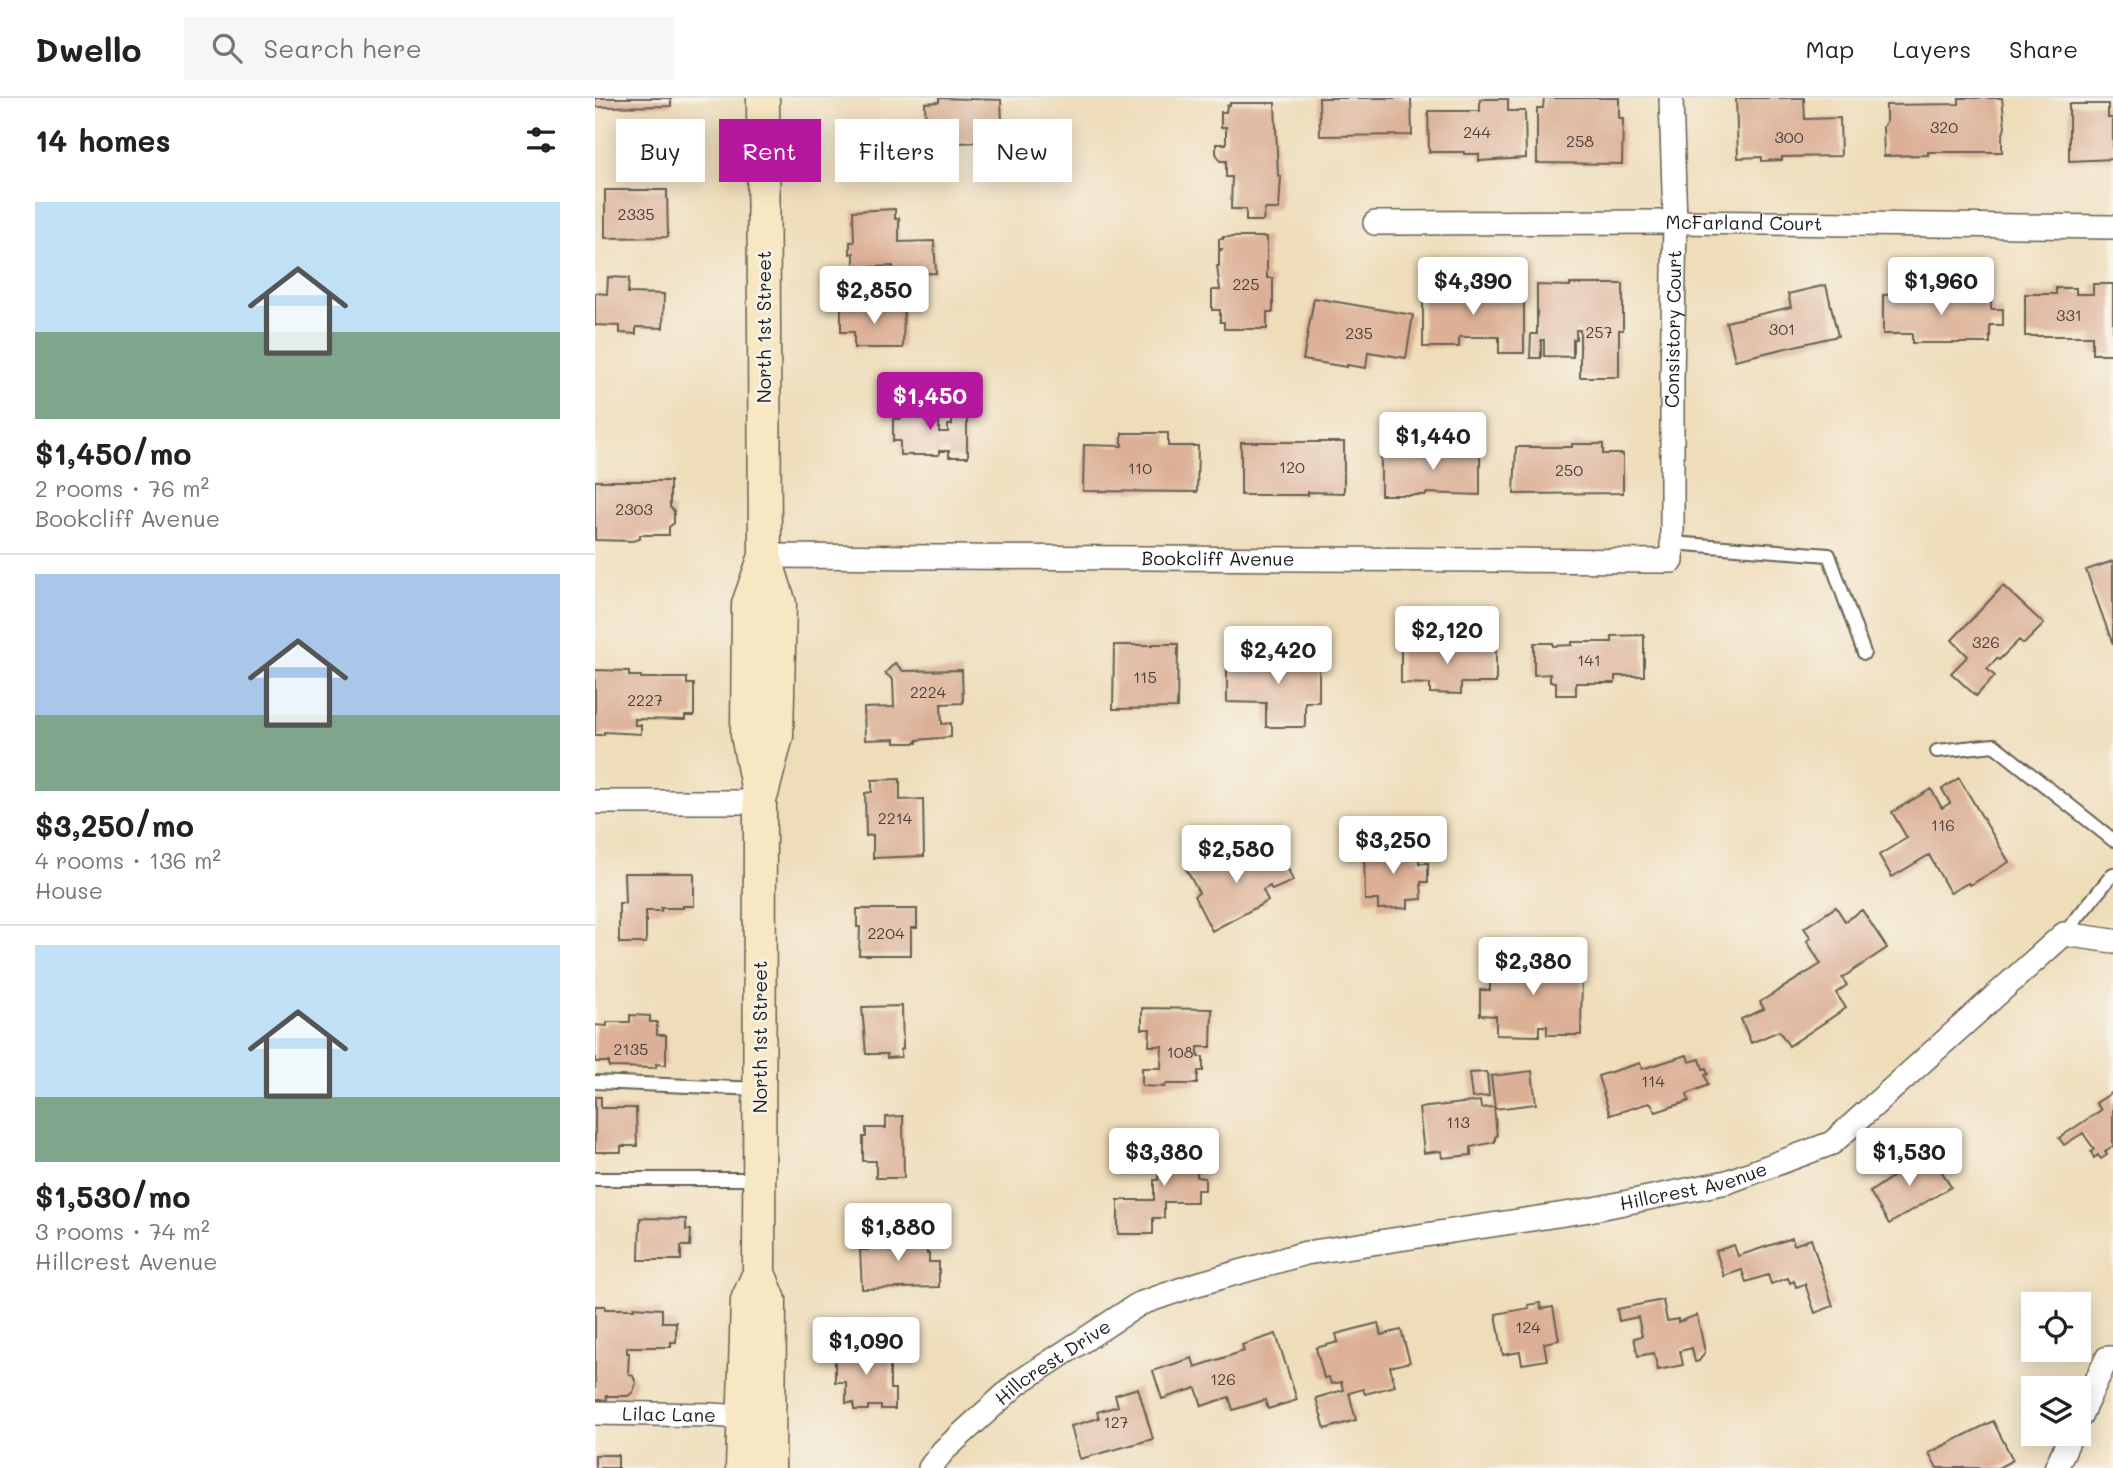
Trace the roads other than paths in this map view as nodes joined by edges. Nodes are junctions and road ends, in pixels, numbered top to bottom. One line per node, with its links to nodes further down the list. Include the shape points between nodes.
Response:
1 (763, 98): 7 (main road, North 1st Street)
2 (1671, 98): 3 (street, Consistory Court)
3 (1675, 222): 4 (street, McFarland Court); 5 (street, McFarland Court); 6 (street, Consistory Court)
4 (1375, 223)
5 (2113, 227)
6 (1672, 552): 7 (street, Bookcliff Avenue); 8 (lane, via 1829,555)
7 (765, 556): 11 (main road, North 1st Street, via 779,604 777,736)
8 (1864, 653)
9 (1937, 751): 12 (lane, via 1994,746)
10 (595, 802): 11 (street)
11 (760, 802): 17 (main road, North 1st Street)
12 (2113, 841)
13 (2113, 874): 14 (lane)
14 (2064, 934): 15 (street); 21 (street, Hillcrest Avenue, via 1832,1143 1727,1182 1584,1211 1305,1253)
15 (2113, 941)
16 (595, 1082): 17 (lane)
17 (760, 1089): 19 (main road, North 1st Street)
18 (595, 1179): 19 (lane)
19 (759, 1179): 20 (main road, North 1st Street)
20 (759, 1273): 25 (main road, North 1st Street, via 747,1300); 28 (main road, North 1st Street, via 770,1300)
21 (1194, 1285): 29 (street, Hillcrest Drive, via 1139,1304 1018,1383)
22 (2111, 1354): 23 (street)
23 (2091, 1394)
24 (595, 1413): 25 (street, Lilac Lane)
25 (743, 1417): 27 (main road, North 1st Street)
26 (2066, 1446): 30 (street)
27 (743, 1468)
28 (769, 1468)
29 (930, 1468)
30 (2056, 1468)

